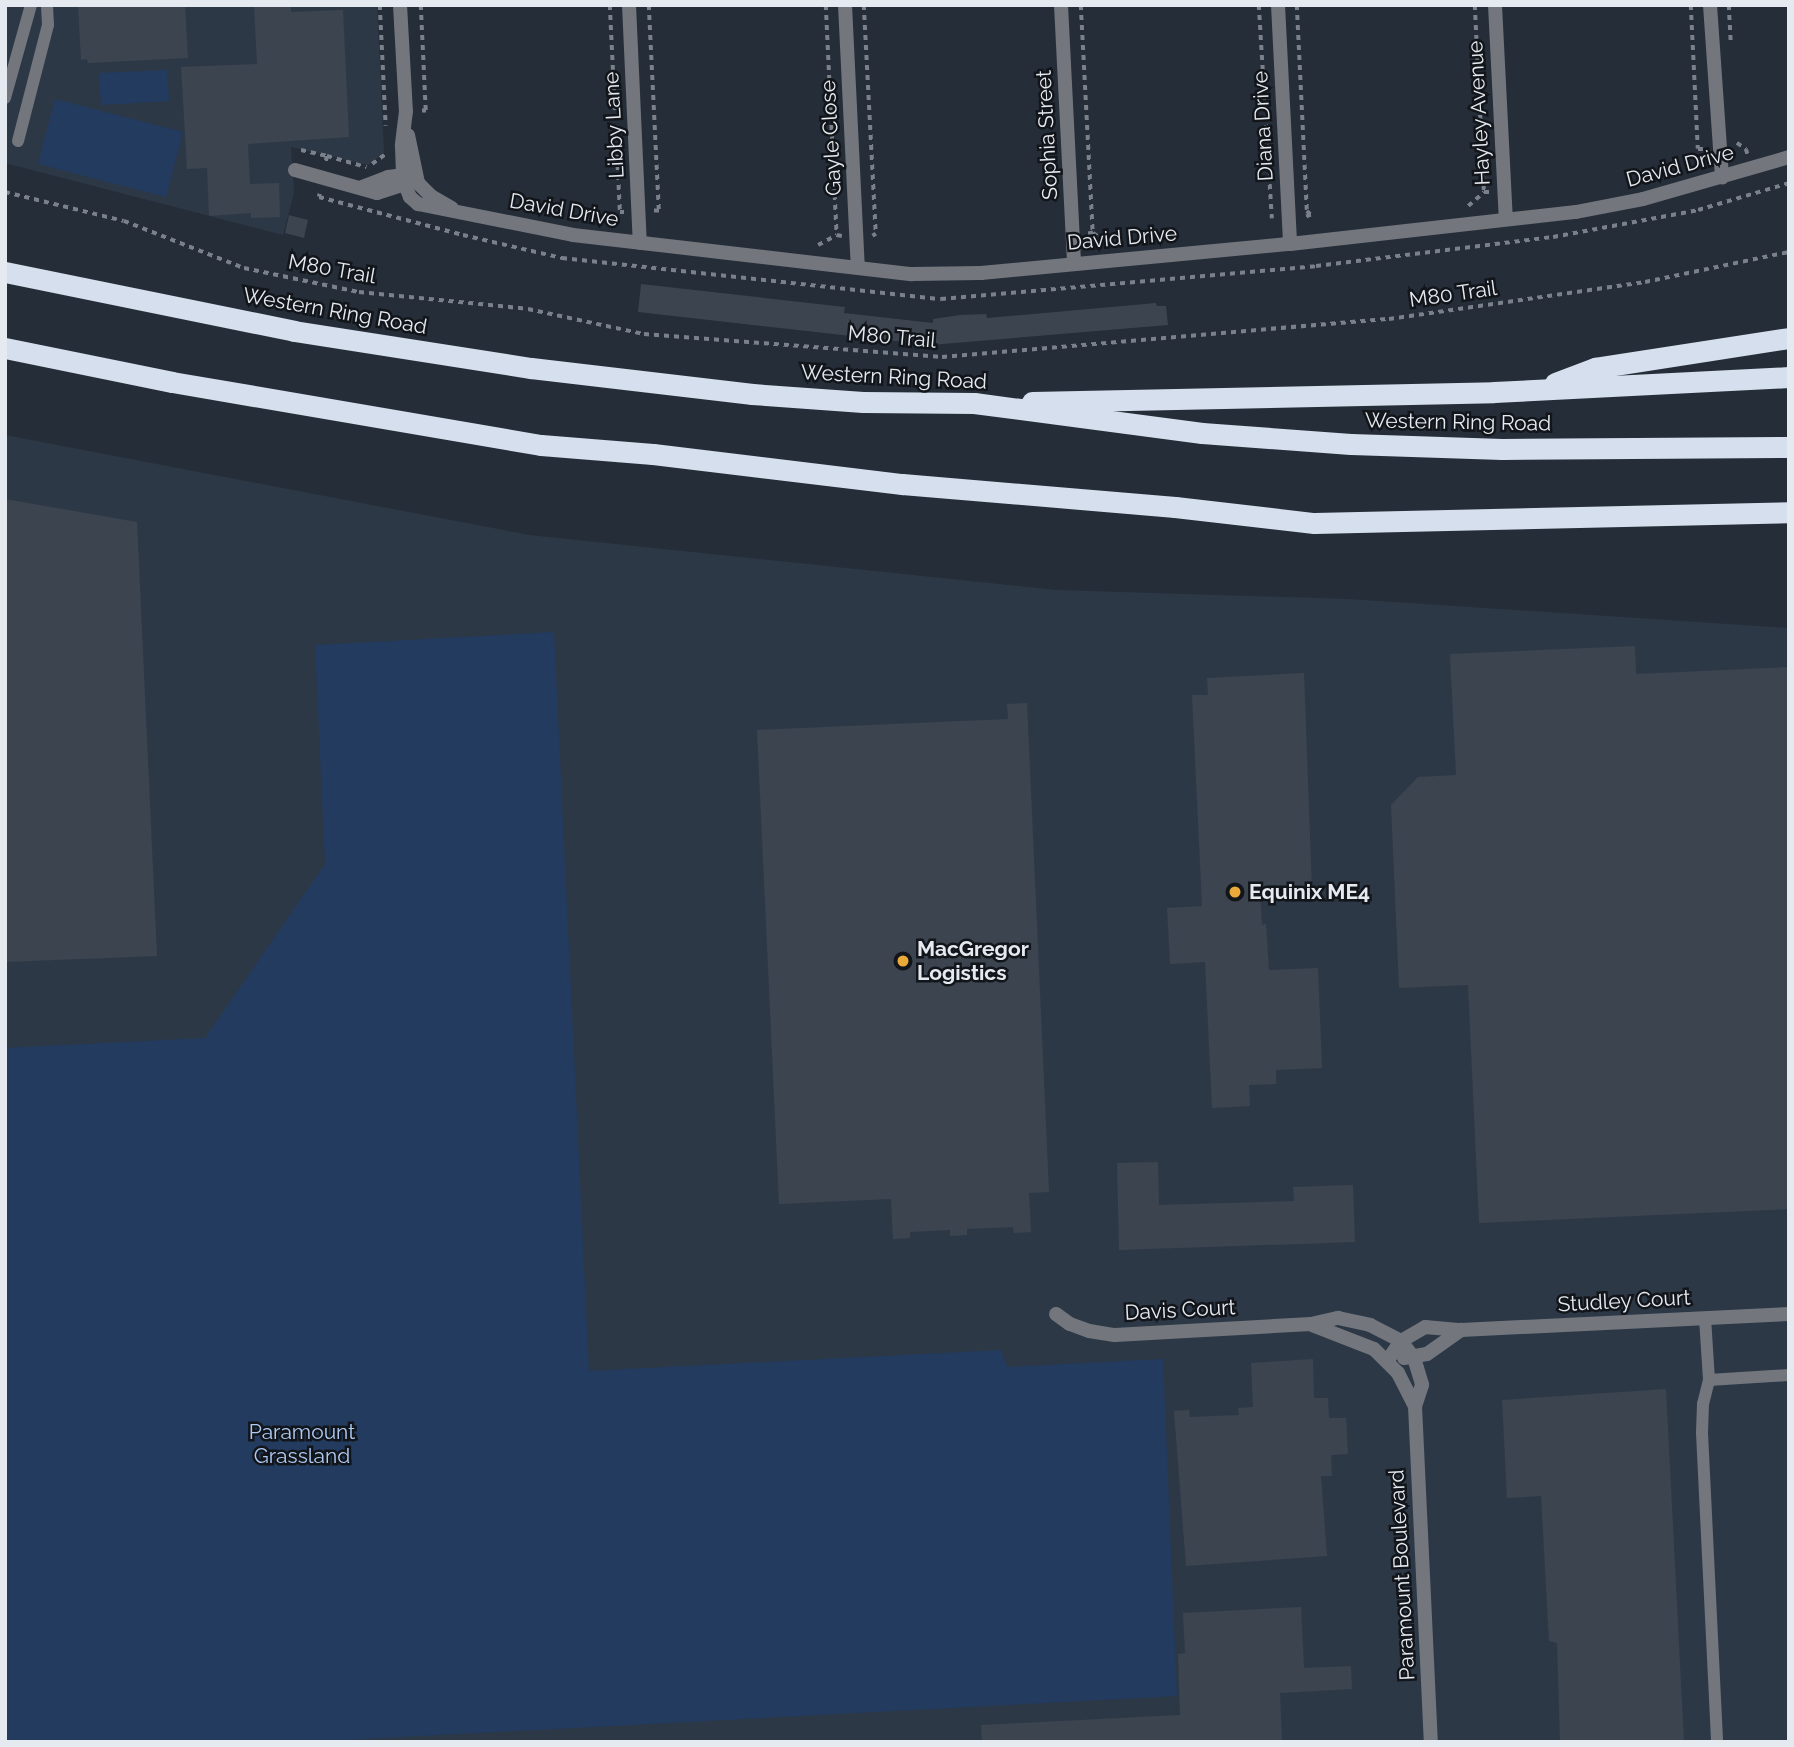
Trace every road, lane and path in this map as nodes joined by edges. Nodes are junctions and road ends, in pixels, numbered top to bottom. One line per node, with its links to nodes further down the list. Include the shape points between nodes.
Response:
1 (32, 5): 14 (lane)
2 (47, 5): 16 (lane, via 45,38)
3 (380, 5): 15 (path)
4 (400, 5): 23 (street)
5 (629, 5): 31 (street, Libby Lane)
6 (826, 5): 29 (path)
7 (845, 5): 35 (street, Gayle Close)
8 (1061, 5): 34 (street, Sophia Street)
9 (1278, 5): 32 (street, Diana Drive)
10 (1494, 5): 27 (street, Hayley Avenue)
11 (1710, 5): 24 (street)
12 (1729, 5): 13 (path)
13 (1731, 47)
14 (5, 98)
15 (387, 139)
16 (18, 141)
17 (1736, 143): 21 (path, via 1746,149)
18 (387, 153): 19 (path, via 368,167)
19 (327, 156)
20 (1789, 157): 21 (street, David Drive)
21 (1751, 169): 24 (street, David Drive); 26 (path)
22 (295, 170): 23 (street, via 362,187)
23 (406, 178): 31 (street, David Drive, via 456,210 545,231)
24 (1722, 178): 27 (street, David Drive, via 1589,209)
25 (5, 191): 33 (path, M80 Trail, via 124,220 244,268 359,292 528,309 644,334 942,357 1388,318 1645,282)
26 (1757, 193)
27 (1506, 219): 32 (street, David Drive)
28 (1093, 233): 30 (path, via 1106,243)
29 (837, 235)
30 (1118, 242)
31 (640, 243): 35 (street, David Drive)
32 (1290, 244): 34 (street, David Drive)
33 (1789, 252)
34 (1074, 264): 35 (street, David Drive, via 955,275)
35 (858, 268)
36 (5, 272): 41 (highway, Western Ring Road, via 294,331 531,368 752,394)
37 (1789, 338): 40 (highway, via 1595,368)
38 (5, 348): 44 (highway, via 172,382 528,443 902,484 1314,523)
39 (1789, 377): 40 (highway)
40 (1537, 390): 41 (highway)
41 (974, 403): 42 (highway, Western Ring Road, via 1176,430 1350,444 1516,449)
42 (1789, 447)
43 (1789, 512): 44 (highway)
44 (1728, 516): 45 (highway)
45 (1789, 527)
46 (1056, 1314): 49 (street, Davis Court, via 1089,1331 1115,1335)
47 (1789, 1314): 48 (street, Studley Court)
48 (1705, 1318): 50 (street, Studley Court); 54 (lane)
49 (1311, 1324): 51 (street, Davis Court, via 1338,1318 1356,1321); 52 (street, Davis Court, via 1357,1340)
50 (1461, 1330): 51 (street, via 1439,1347); 51 (street, Studley Court, via 1425,1327)
51 (1407, 1349): 52 (street); 55 (street, Paramount Boulevard, via 1422,1385)
52 (1388, 1360): 55 (street, Paramount Boulevard)
53 (1789, 1375): 54 (lane)
54 (1709, 1380): 57 (lane, via 1702,1433)
55 (1415, 1406): 56 (street, Paramount Boulevard)
56 (1431, 1742)
57 (1717, 1742)

